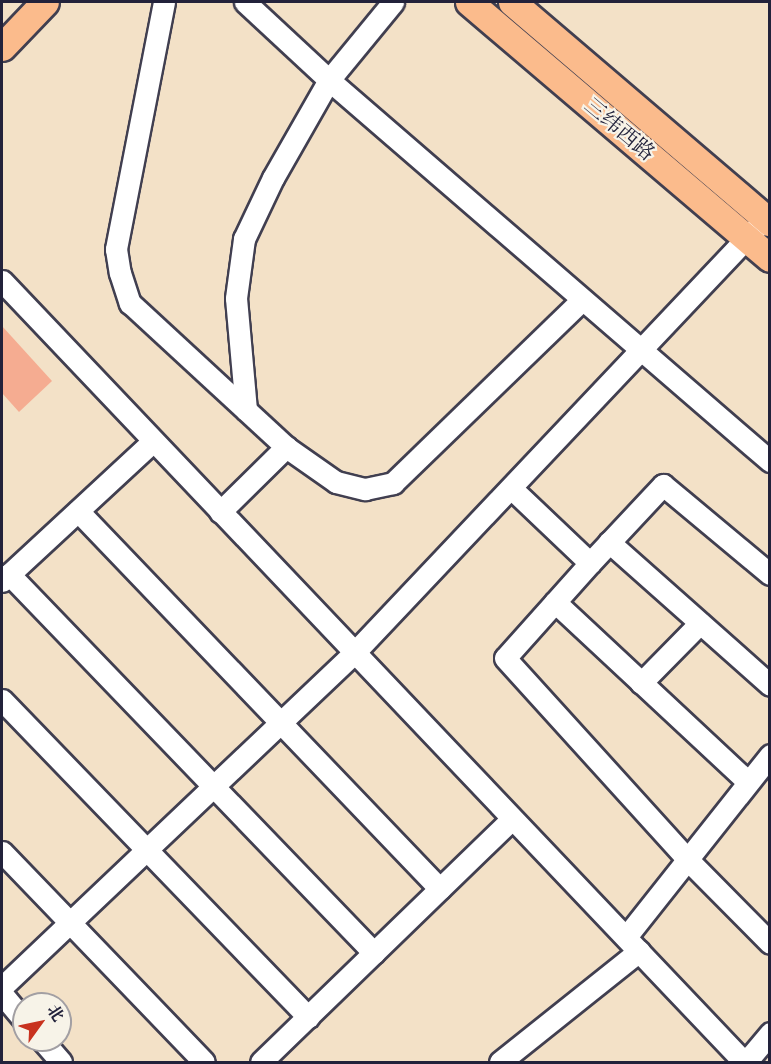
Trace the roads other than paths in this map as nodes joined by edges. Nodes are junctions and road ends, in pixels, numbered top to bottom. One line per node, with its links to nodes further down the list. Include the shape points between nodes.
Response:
1 (45, 2): 7 (main road)
2 (164, 2): 15 (street, via 116,249 120,273 130,303)
3 (245, 2): 8 (street)
4 (393, 2): 8 (street)
5 (469, 2): 10 (main road, 三纬西路)
6 (512, 2): 9 (main road, 三纬西路)
7 (2, 47)
8 (329, 80): 13 (street); 15 (street, via 273,178 244,239 236,298)
9 (767, 220): 10 (street)
10 (747, 238): 11 (main road, 三纬西路); 14 (street)
11 (770, 258)
12 (2, 281): 16 (street)
13 (581, 301): 14 (street); 17 (street, via 393,483 366,489 336,482)
14 (641, 351): 18 (street); 19 (street)
15 (246, 410): 17 (street)
16 (153, 441): 20 (street); 21 (street)
17 (286, 447): 21 (street)
18 (770, 461)
19 (511, 488): 23 (street); 28 (street)
20 (78, 511): 25 (street); 32 (street)
21 (220, 512): 28 (street)
22 (609, 542): 23 (street); 24 (street, via 663,485); 27 (street)
23 (590, 563): 26 (street)
24 (770, 574)
25 (5, 578): 35 (street)
26 (555, 602): 29 (street); 39 (street, via 506,658)
27 (700, 623): 29 (street); 30 (street)
28 (354, 653): 32 (street); 36 (street)
29 (641, 683): 34 (street)
30 (770, 685)
31 (2, 700): 37 (street)
32 (283, 722): 35 (street); 40 (street)
33 (770, 755): 34 (street)
34 (748, 782): 39 (street)
35 (214, 787): 37 (street); 44 (street)
36 (512, 819): 40 (street); 42 (street)
37 (147, 850): 41 (street); 48 (street)
38 (2, 852): 41 (street)
39 (687, 859): 42 (street); 43 (street)
40 (440, 889): 44 (street)
41 (71, 922): 45 (street); 50 (street)
42 (632, 944): 52 (street); 53 (street)
43 (770, 944)
44 (374, 953): 48 (street)
45 (2, 987)
46 (2, 994): 47 (street)
47 (12, 1006)
48 (308, 1017): 51 (street)
49 (770, 1033): 53 (street)
50 (204, 1062)
51 (261, 1062)
52 (500, 1062)
53 (745, 1062)

